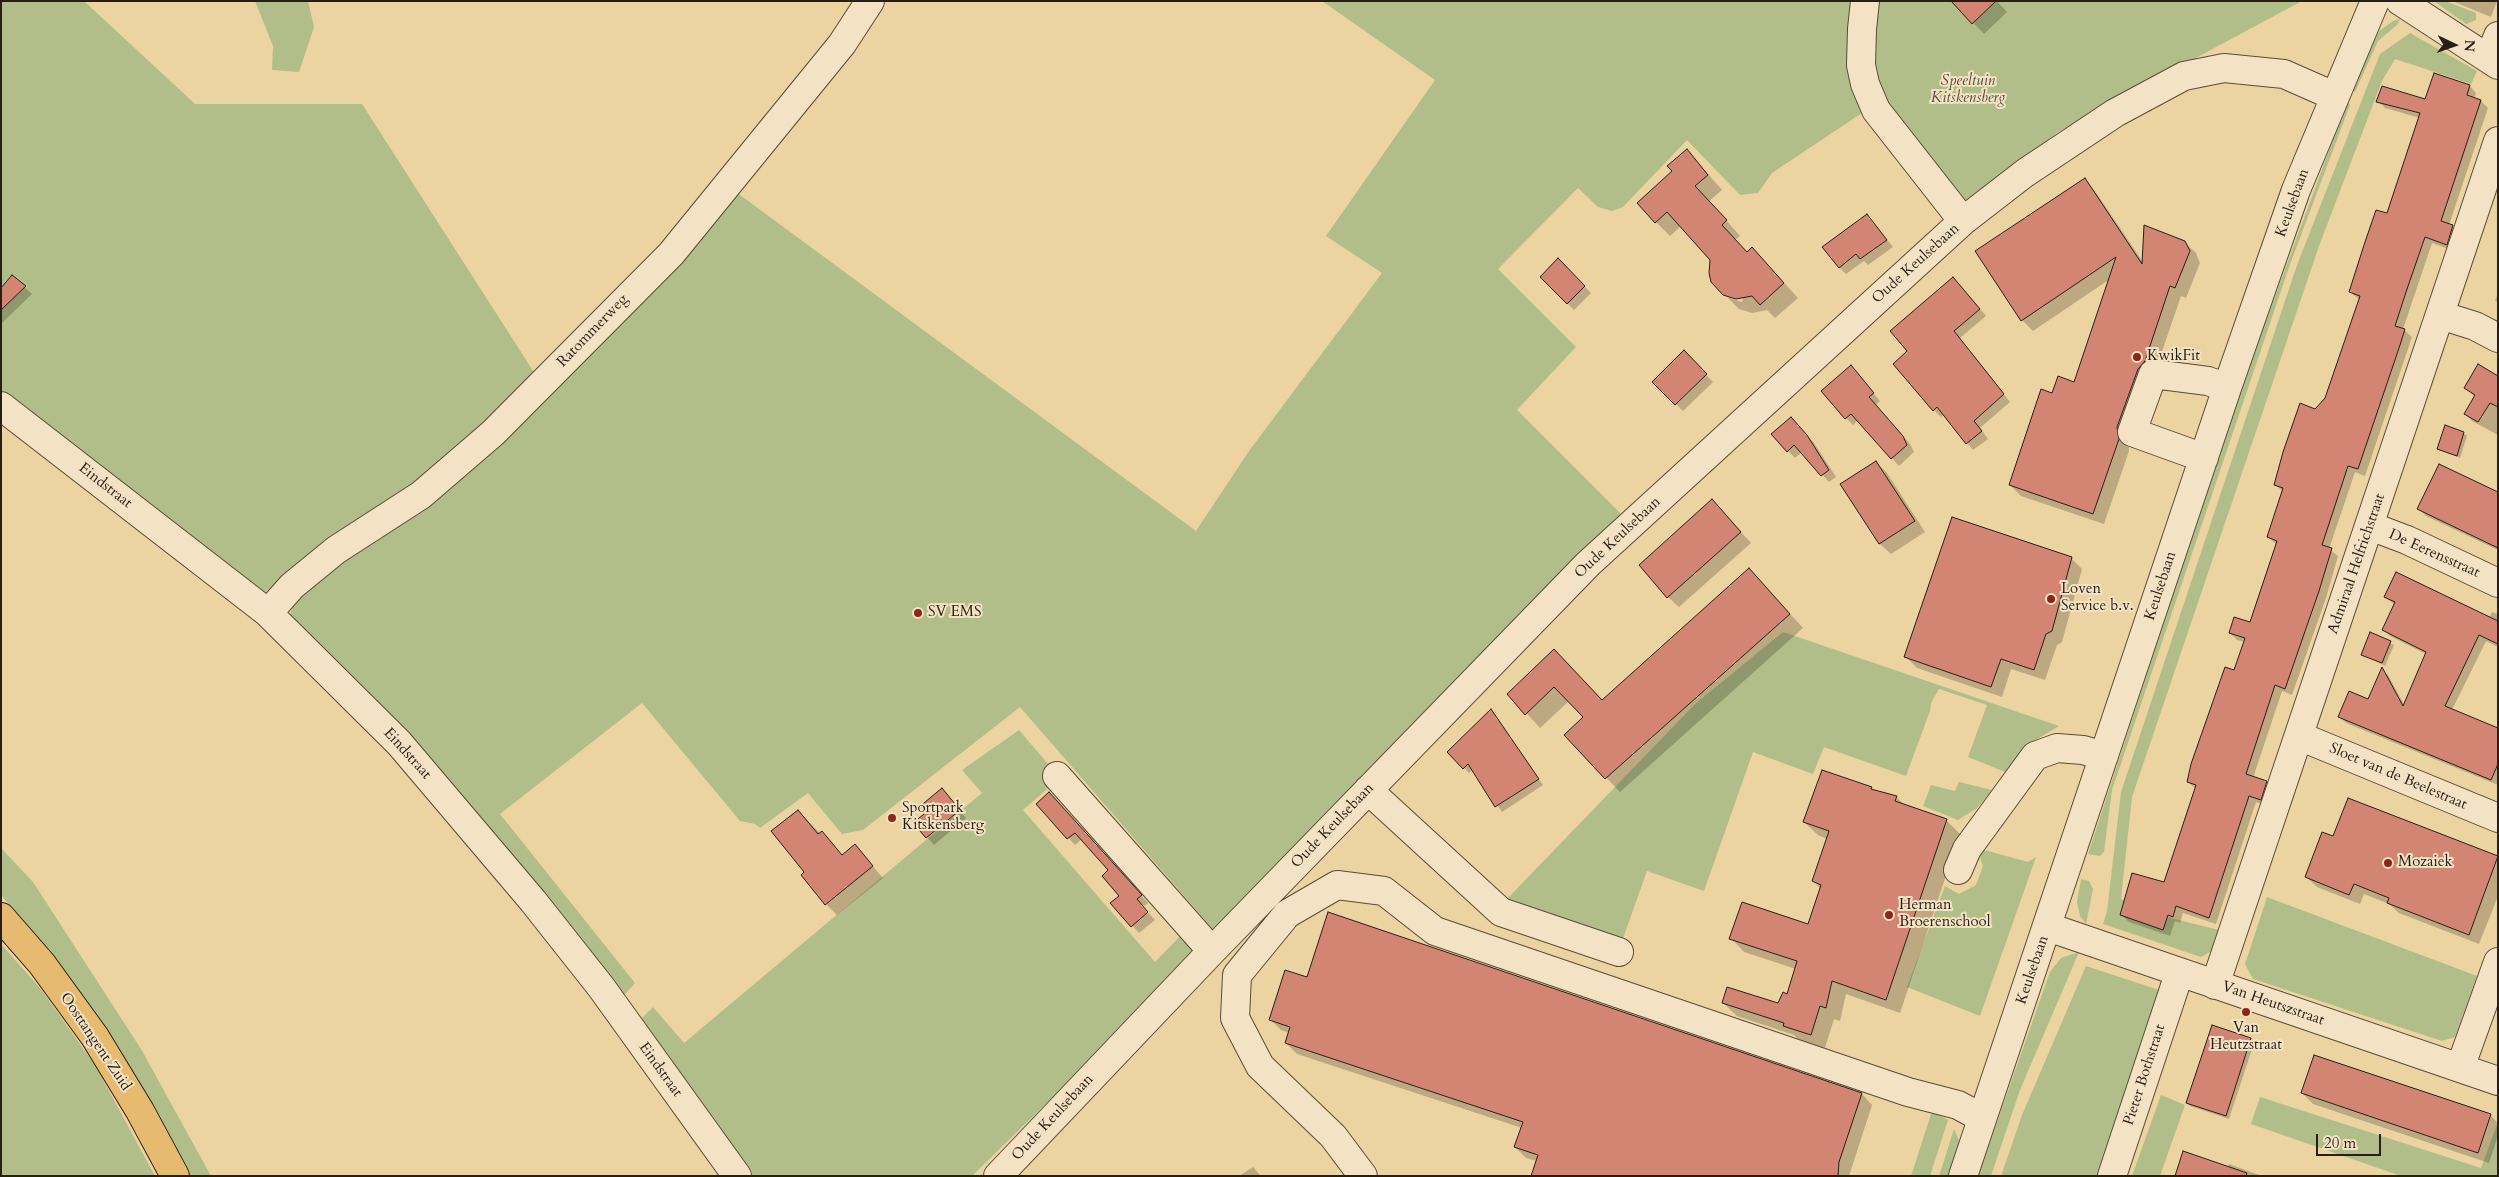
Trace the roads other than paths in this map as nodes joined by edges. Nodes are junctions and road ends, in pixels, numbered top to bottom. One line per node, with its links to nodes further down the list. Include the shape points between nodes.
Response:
1 (870, 1): 16 (street, Ratommerweg, via 842,44 671,254 493,433 421,495 336,550 292,586)
2 (1865, 1): 8 (street, via 1861,65 1876,110)
3 (2375, 1): 6 (street, Keulsebaan)
4 (2400, 1): 5 (street)
5 (2495, 54)
6 (2334, 96): 8 (street, Oude Keulsebaan, via 2284,74 2224,68 2184,76 2115,113 2025,173); 11 (street, Keulsebaan, via 2296,190)
7 (2498, 142): 9 (street, Admiraal Helfrichstraat)
8 (1963, 221): 20 (street, Oude Keulsebaan, via 1588,564)
9 (2440, 315): 10 (street, via 2475,326); 14 (street, Admiraal Helfrichstraat)
10 (2498, 338)
11 (2227, 388): 13 (street, Keulsebaan); 13 (street, via 2208,381 2153,374 2132,432)
12 (1, 406): 16 (street, Eindstraat)
13 (2204, 458): 18 (street, Keulsebaan)
14 (2370, 526): 15 (street, De Eerensstraat); 17 (street, Admiraal Helfrichstraat)
15 (2498, 583)
16 (268, 613): 34 (street, Eindstraat, via 399,743 533,901 601,988)
17 (2299, 736): 21 (street, Sloet van de Beelestraat); 29 (street, Admiraal Helfrichstraat)
18 (2104, 756): 22 (street, via 2057,748 2034,756 1967,850); 24 (street, Keulsebaan)
19 (1057, 776): 25 (street)
20 (1368, 790): 25 (street, Oude Keulsebaan); 26 (street, via 1501,912)
21 (2498, 818)
22 (1958, 870)
23 (1, 917): 33 (main road, Oosttangent Zuid, via 42,964 95,1037)
24 (2048, 927): 28 (street, Van Heutszstraat); 32 (street, Keulsebaan)
25 (1212, 951): 35 (street, Oude Keulsebaan)
26 (1619, 952)
27 (2498, 962): 30 (street)
28 (2179, 974): 29 (street, Van Heutszstraat); 38 (street, Pieter Bothstraat)
29 (2215, 985): 30 (street, Van Heutszstraat)
30 (2460, 1068): 31 (street, Van Heutszstraat)
31 (2498, 1080)
32 (1982, 1118): 36 (street, via 1958,1105 1908,1092 1435,931 1384,891 1337,885 1287,914 1237,974 1235,1018 1260,1066 1334,1136); 37 (street, Keulsebaan)
33 (175, 1176)
34 (737, 1176)
35 (998, 1176)
36 (1363, 1176)
37 (1962, 1176)
38 (2112, 1176)

